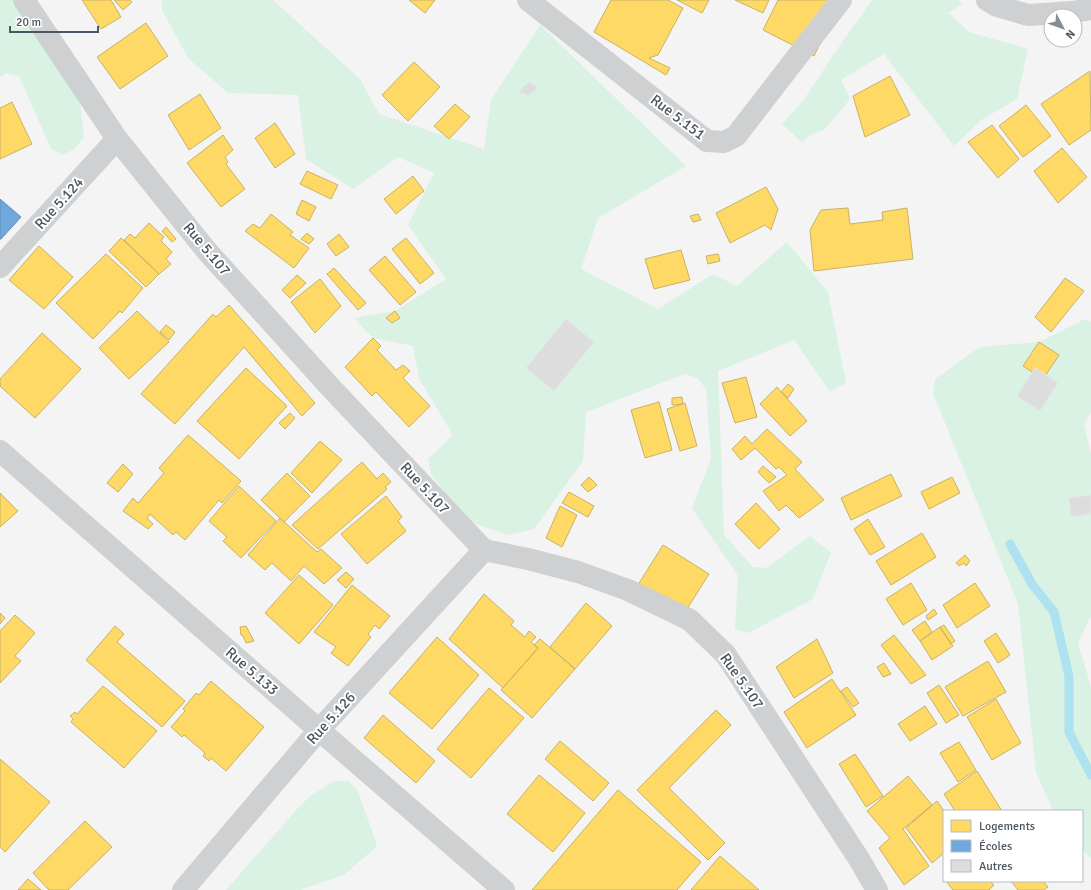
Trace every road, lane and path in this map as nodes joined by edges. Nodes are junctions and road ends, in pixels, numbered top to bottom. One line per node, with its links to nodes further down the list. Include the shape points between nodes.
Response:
1 (24, 0): 6 (street, Rue 5.107)
2 (528, 0): 3 (street, Rue 5.151, via 707,141 724,142 736,136)
3 (841, 0)
4 (987, 0): 5 (street, via 997,6 1028,15)
5 (1091, 9)
6 (117, 139): 7 (street, Rue 5.124); 9 (street, Rue 5.107, via 206,250 332,389)
7 (0, 267)
8 (0, 450): 10 (street, Rue 5.133)
9 (484, 550): 10 (street, Rue 5.126); 13 (street, Rue 5.107, via 578,572 628,590 690,620 726,655)
10 (319, 730): 11 (street, Rue 5.126); 12 (street, Rue 5.133)
11 (183, 890)
12 (504, 890)
13 (877, 890)

